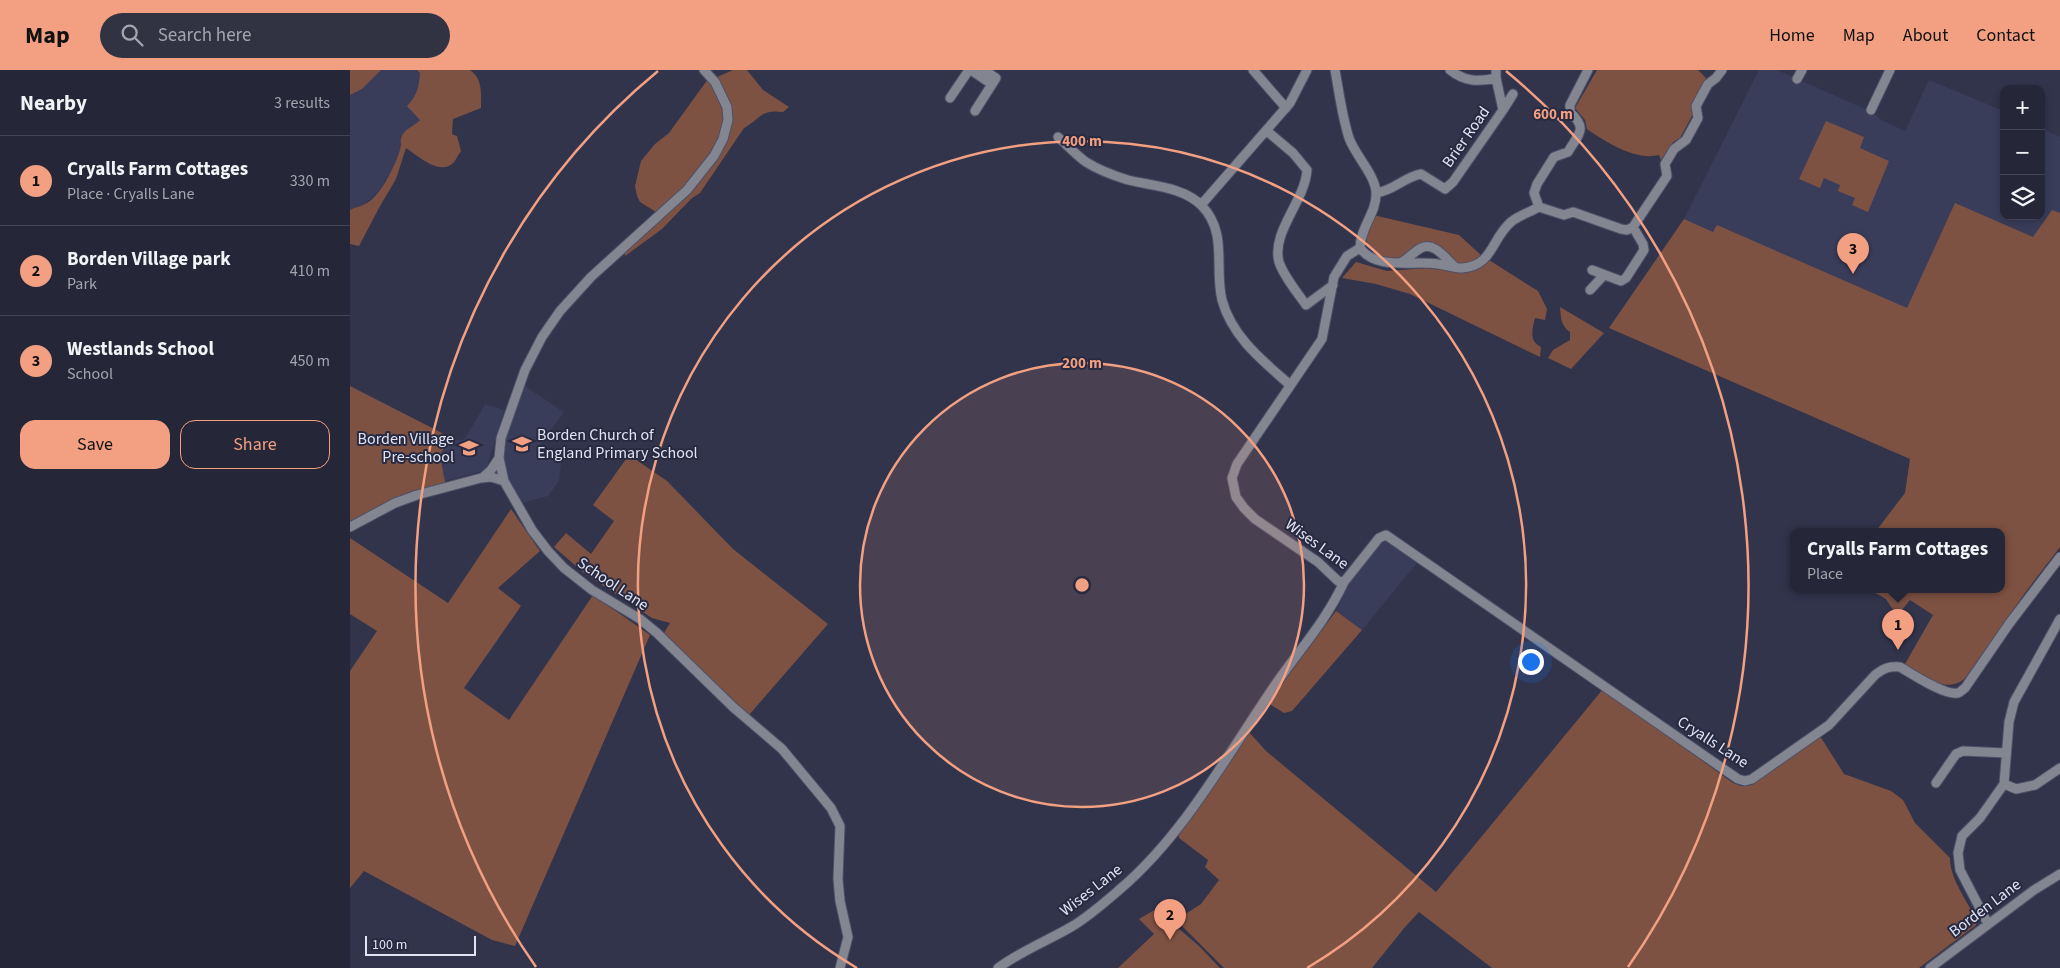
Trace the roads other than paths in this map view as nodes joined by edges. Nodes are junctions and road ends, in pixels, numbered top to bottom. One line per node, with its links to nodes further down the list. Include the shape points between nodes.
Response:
1 (704, 70): 35 (street, School Lane, via 715,82 727,107 728,120 714,156 687,190 591,276 560,310 525,370 501,438)
2 (970, 70): 13 (street); 16 (street)
3 (984, 70): 13 (street)
4 (1253, 70): 17 (street)
5 (1307, 70): 17 (street)
6 (1335, 70): 23 (street, via 1349,138 1373,180)
7 (1450, 70): 12 (street, Brier Road, via 1478,82)
8 (1588, 70): 25 (street, via 1570,105 1570,112 1580,121 1581,129 1568,152 1554,157 1537,184 1534,193)
9 (1722, 70): 26 (street, via 1708,84 1696,106 1698,118 1686,140 1674,149 1665,164 1667,176)
10 (1802, 70): 14 (street)
11 (1890, 70): 19 (street)
12 (1496, 74): 18 (street, Brier Road)
13 (991, 79): 20 (street)
14 (1797, 79)
15 (1513, 94): 18 (street, Brier Road)
16 (950, 98)
17 (1286, 108): 21 (street)
18 (1503, 110): 23 (street, Brier Road, via 1445,189 1420,174)
19 (1871, 110)
20 (975, 111)
21 (1267, 131): 24 (street); 32 (street, via 1307,170 1305,183 1279,243 1278,254 1283,270 1306,305)
22 (1058, 137): 24 (street, via 1086,162 1127,179 1189,196)
23 (1376, 194): 27 (street, via 1360,238)
24 (1201, 205): 34 (street, via 1214,222 1218,234 1219,282 1226,312 1246,344)
25 (1539, 207): 26 (street, via 1564,215 1573,212 1621,229); 29 (street, via 1509,224 1482,262 1469,268)
26 (1633, 227): 31 (street, via 1644,244 1641,256 1621,281)
27 (1360, 248): 28 (street, via 1371,258); 32 (street, Wises Lane, via 1347,256 1334,277)
28 (1400, 263): 29 (street); 29 (street, via 1427,246 1436,249)
29 (1456, 268)
30 (1592, 270): 31 (street)
31 (1604, 275): 33 (street)
32 (1333, 285): 34 (street, Wises Lane, via 1322,339)
33 (1590, 290)
34 (1290, 385): 40 (street, Wises Lane, via 1237,464 1232,478 1236,496 1255,519 1303,550 1338,581)
35 (499, 458): 36 (street); 37 (street, School Lane)
36 (481, 478): 37 (street); 38 (street, via 395,503)
37 (504, 481): 48 (street, School Lane, via 532,530 564,568 657,633 720,695 782,749 831,808 840,826 838,879 848,937)
38 (350, 527)
39 (2060, 557): 40 (street, Cryalls Lane, via 1961,692 1939,688 1900,667 1884,668 1829,726 1745,781 1386,535 1379,538)
40 (1344, 582): 49 (street, Wises Lane, via 1324,620 1280,677 1169,841 1094,911)
41 (2060, 619): 42 (street, via 2014,702)
42 (2006, 753): 44 (street, via 1963,751 1956,754); 45 (street)
43 (2060, 768): 45 (street, via 2035,785 2016,789)
44 (1936, 783)
45 (2004, 784): 47 (street, via 1959,843 1960,870)
46 (2060, 874): 47 (street, Borden Lane)
47 (1988, 924): 50 (street, Borden Lane)
48 (840, 968)
49 (998, 968)
50 (1930, 968)

